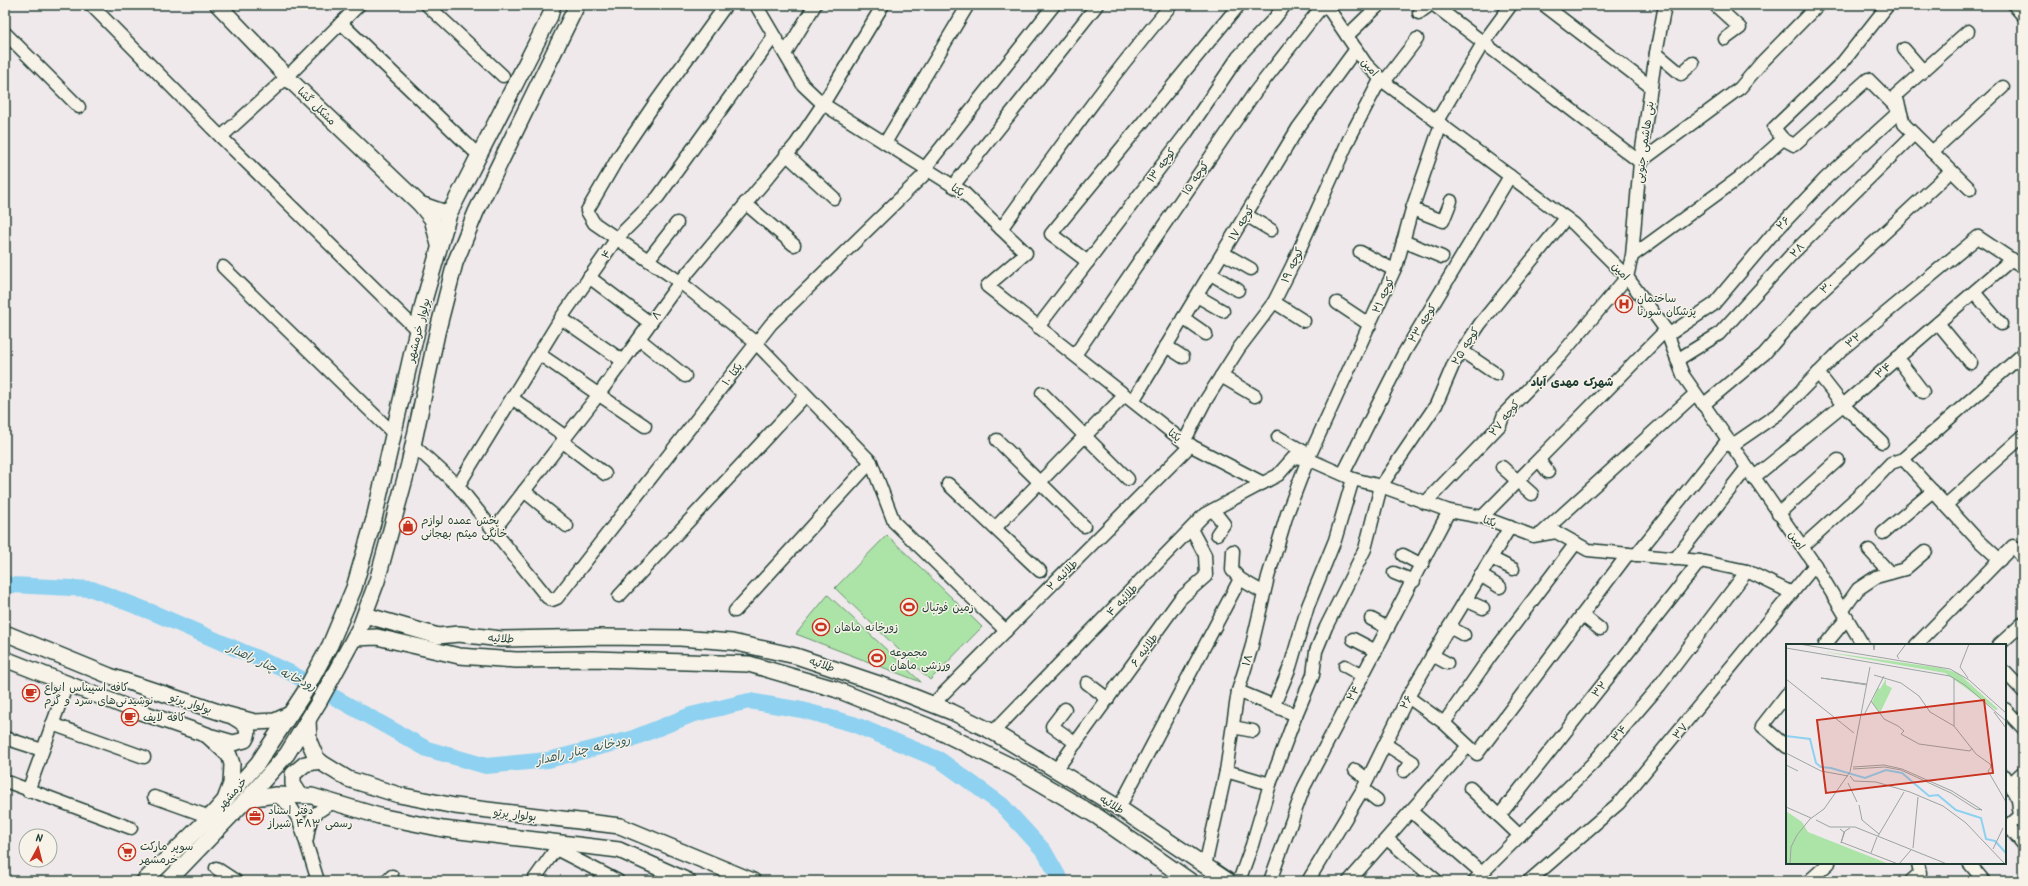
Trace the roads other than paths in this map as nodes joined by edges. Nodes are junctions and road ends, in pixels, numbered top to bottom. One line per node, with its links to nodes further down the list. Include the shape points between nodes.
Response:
1 (91, 5): 55 (street)
2 (218, 5): 46 (main road, مشکل گشا)
3 (358, 5): 31 (street)
4 (427, 5): 45 (street)
5 (553, 5): 72 (main road, بولوار خرمشهر, via 550,16)
6 (726, 5): 78 (street, via 618,156 587,211 594,223)
7 (756, 5): 34 (street, یکتا)
8 (815, 5): 42 (street)
9 (883, 5): 50 (street, ۸)
10 (968, 5): 57 (street)
11 (1054, 5): 62 (street, ۱۰ یکتا)
12 (1097, 5): 65 (street)
13 (1170, 5): 76 (street, via 1084,114)
14 (1239, 5): 88 (street, via 1050,234)
15 (1285, 5): 88 (street, کوچه ۱۳, via 1238,57 1203,110)
16 (1323, 5): 120 (street, کوچه ۱۵, via 1254,92)
17 (1326, 5): 35 (street, امین)
18 (1379, 5): 35 (street)
19 (1430, 5): 30 (street)
20 (1434, 5): 38 (street)
21 (1511, 5): 38 (street, کوچه ۲۱)
22 (1544, 5): 48 (street)
23 (1715, 5): 37 (street, via 1740,28)
24 (1818, 5): 61 (street, via 1740,88)
25 (1888, 5): 56 (street, via 1843,62 1774,128)
26 (2017, 5): 29 (highway)
27 (1663, 6): 41 (street, بنی هاشمی جنوبی)
28 (578, 7): 150 (main road, خرمشهر, via 476,212 455,264)
29 (2023, 12)
30 (1419, 13)
31 (341, 23): 46 (street); 58 (street)
32 (1968, 31): 44 (street)
33 (5, 33): 51 (street)
34 (774, 36): 42 (street, یکتا); 78 (street, ۴, via 658,197)
35 (1347, 36): 39 (street, امین)
36 (1417, 39): 47 (street, کوچه ۱۹)
37 (1725, 39)
38 (1482, 43): 53 (street, کوچه ۲۱); 61 (street)
39 (1356, 49): 47 (street, امین); 73 (street, کوچه ۱۷, via 1298,128)
40 (1904, 49): 44 (street)
41 (1656, 53): 43 (street, via 1681,74); 48 (street, بنی هاشمی جنوبی)
42 (785, 54): 50 (street, یکتا, via 803,85)
43 (1693, 63)
44 (1923, 71): 52 (street, via 1896,95)
45 (503, 76)
46 (287, 77): 55 (street); 70 (main road, مشکل گشا)
47 (1382, 80): 53 (street, امین); 100 (street, کوچه ۱۹, via 1350,137)
48 (1651, 87): 61 (street, بنی هاشمی جنوبی)
49 (2003, 87): 59 (street)
50 (823, 104): 57 (street, یکتا); 60 (street, ۸)
51 (79, 107)
52 (1900, 111): 54 (street, via 1904,124); 56 (street, via 1868,79 1794,145); 112 (street, ۲۶, via 1826,178 1771,236 1713,304)
53 (1439, 122): 64 (street, امین); 71 (street, کوچه ۲۱)
54 (1914, 134): 59 (street); 123 (street, ۲۸, via 1792,254 1719,334)
55 (221, 137): 111 (street)
56 (1783, 139): 84 (street, via 1739,178)
57 (885, 143): 62 (street, یکتا)
58 (473, 150)
59 (1932, 152): 63 (street)
60 (786, 154): 67 (street); 69 (street, ۸)
61 (1640, 162): 84 (street, بنی هاشمی جنوبی)
62 (927, 169): 65 (street, یکتا); 115 (street, ۱۰ یکتا, via 771,324)
63 (1951, 170): 66 (street); 138 (street, ۳۰, via 1808,304 1764,354)
64 (1510, 176): 74 (street, امین); 160 (street, کوچه ۲۳, via 1404,353)
65 (953, 186): 76 (street, یکتا, via 963,192)
66 (1970, 189)
67 (834, 198)
68 (1450, 201): 71 (street, via 1443,221)
69 (745, 203): 80 (street); 96 (street, ۸)
70 (420, 204): 72 (main road); 81 (main road, مشکل گشا, via 432,219)
71 (1412, 209): 79 (street, کوچه ۲۱)
72 (449, 214): 81 (main road, بولوار خرمشهر)
73 (1246, 215): 77 (street); 83 (street, کوچه ۱۷)
74 (1566, 218): 95 (street, امین); 117 (street, کوچه ۲۵, via 1480,324)
75 (677, 223): 87 (street)
76 (1001, 229): 110 (street, یکتا, via 1026,254 987,286)
77 (1272, 230)
78 (617, 238): 87 (street); 94 (street, ۴)
79 (1403, 241): 85 (street); 92 (street, کوچه ۲۱)
80 (794, 245)
81 (439, 247): 111 (main road, بولوار خرمشهر)
82 (1360, 252): 92 (street)
83 (1223, 253): 91 (street); 93 (street, کوچه ۱۷)
84 (1632, 256): 95 (street, بنی هاشمی جنوبی)
85 (1442, 257)
86 (2012, 259): 89 (street); 98 (street, ۳۴); 126 (street, ۳۲, via 1978,237 1841,350)
87 (648, 260): 96 (street)
88 (1088, 262): 110 (street, کوچه ۱۳)
89 (2023, 266)
90 (223, 267): 141 (street)
91 (1251, 269)
92 (1394, 270): 109 (street, کوچه ۲۱)
93 (1211, 274): 97 (street); 99 (street, کوچه ۱۷)
94 (589, 277): 103 (street, ۴); 106 (street)
95 (1627, 277): 112 (street, امین); 171 (street, کوچه ۲۷, via 1561,354 1504,414 1500,425)
96 (680, 282): 106 (street, ۸); 115 (street)
97 (1238, 290)
98 (1974, 292): 107 (street, ۳۴); 108 (street)
99 (1197, 296): 102 (street); 104 (street, کوچه ۱۷)
100 (1274, 302): 105 (street); 129 (street, کوچه ۱۹)
101 (1337, 302): 109 (street)
102 (1223, 311)
103 (561, 318): 118 (street, ۴); 124 (street)
104 (1183, 318): 113 (street); 116 (street, کوچه ۱۷)
105 (1304, 321)
106 (650, 323): 114 (street, ۸)
107 (1938, 323): 122 (street, ۳۴); 125 (street)
108 (2001, 324)
109 (1370, 325): 151 (street, کوچه ۲۱)
110 (1038, 327): 120 (street, یکتا)
111 (417, 330): 141 (main road, بولوار خرمشهر)
112 (1667, 332): 123 (street, امین); 153 (street, ۲۶)
113 (1206, 334)
114 (639, 339): 124 (street, ۸); 128 (street)
115 (756, 343): 134 (street); 182 (street, ۱۰ یکتا, via 557,598 552,600 547,597)
116 (1166, 346): 121 (street); 137 (street, کوچه ۱۷)
117 (1462, 351): 127 (street); 167 (street, کوچه ۲۵, via 1454,363 1436,405)
118 (538, 354): 132 (street); 136 (street, ۴)
119 (2023, 354): 152 (street)
120 (1075, 355): 137 (street, یکتا)
121 (1183, 357)
122 (1897, 358): 130 (street); 139 (street, ۳۴)
123 (1677, 360): 133 (street, امین)
124 (623, 361): 132 (street, ۸)
125 (1971, 363)
126 (1818, 373): 139 (street); 149 (street, ۳۲, via 1779,413)
127 (1496, 374)
128 (685, 376)
129 (1221, 376): 135 (street); 148 (street, کوچه ۱۹, via 1204,403)
130 (1923, 392)
131 (1042, 393): 142 (street)
132 (599, 394): 140 (street); 145 (street, ۸)
133 (1695, 394): 138 (street, امین); 185 (street)
134 (805, 396): 155 (street); 211 (street)
135 (1255, 396)
136 (512, 398): 145 (street); 166 (street, ۴)
137 (1129, 398): 142 (street, کوچه ۱۷); 148 (street, یکتا)
138 (1703, 405): 149 (street, امین)
139 (1843, 405): 147 (street); 158 (street, ۳۴)
140 (645, 426)
141 (393, 433): 243 (main road, بولوار خرمشهر, via 374,519 354,588 319,668)
142 (1085, 436): 161 (street); 162 (street, کوچه ۱۷)
143 (2023, 436): 172 (street)
144 (1278, 437): 151 (street, یکتا)
145 (565, 439): 159 (street); 168 (street, ۸)
146 (997, 440): 162 (street)
147 (1882, 442)
148 (1188, 444): 164 (street, یکتا); 223 (street, طلائیه ۲)
149 (1729, 444): 158 (street, امین); 191 (street, ۳۲)
150 (413, 445): 166 (street); 216 (main road, خرمشهر, via 377,581)
151 (1309, 457): 160 (street, یکتا); 164 (street, via 1294,457 1278,475); 209 (street, ۱۸, via 1287,514)
152 (1903, 459): 169 (street); 187 (street, via 1890,463 1865,490)
153 (1539, 460): 157 (street); 163 (street, ۲۶)
154 (1838, 460): 175 (street)
155 (872, 462): 214 (street); 223 (street, via 894,522)
156 (1502, 467): 163 (street)
157 (1548, 472)
158 (1749, 473): 175 (street, امین); 195 (street, ۳۴)
159 (605, 474)
160 (1348, 476): 167 (street, یکتا); 248 (street, کوچه ۲۳, via 1335,540 1308,606 1290,667)
161 (1128, 479)
162 (1040, 482): 178 (street); 179 (street, کوچه ۱۷)
163 (1518, 482): 170 (street); 176 (street, ۲۶)
164 (1263, 483): 173 (street, طلائیه ۴)
165 (948, 484): 179 (street)
166 (458, 486): 182 (street)
167 (1381, 486): 171 (street, یکتا); 253 (street, کوچه ۲۵, via 1365,548 1316,651 1313,674)
168 (524, 491): 177 (street); 182 (street, ۸)
169 (1933, 492): 172 (street); 183 (street)
170 (1532, 494)
171 (1426, 503): 174 (street, یکتا)
172 (1946, 505): 196 (street)
173 (1213, 510): 181 (street, طلائیه ۴, via 1205,514); 184 (street, via 1224,524)
174 (1449, 511): 176 (street, یکتا); 198 (street, ۲۴)
175 (1778, 514): 187 (street, امین)
176 (1482, 517): 180 (street, یکتا)
177 (567, 526)
178 (1084, 526)
179 (995, 528): 202 (street)
180 (1510, 528): 185 (street, یکتا, via 1533,536); 193 (street, ۲۶)
181 (1191, 529): 246 (street, طلائیه ۶, via 1205,554 1206,576 1180,599); 260 (street, طلائیه ۴)
182 (494, 530)
183 (1883, 533)
184 (1217, 534)
185 (1541, 535): 186 (street, یکتا, via 1556,532)
186 (1576, 543): 191 (street, یکتا, via 1588,550); 255 (street, via 1489,658)
187 (1802, 546): 199 (street, امین)
188 (1869, 550): 204 (street)
189 (1233, 551): 206 (street, via 1232,570)
190 (1926, 551): 204 (street, via 1905,569)
191 (1632, 554): 195 (street, یکتا); 217 (street)
192 (1403, 555): 198 (street)
193 (1491, 558): 200 (street); 205 (street, ۲۶)
194 (2023, 558): 196 (street, via 2013,546)
195 (1675, 559): 197 (street, یکتا)
196 (2000, 560): 230 (street)
197 (1700, 561): 201 (street, یکتا); 292 (street, ۳۲)
198 (1422, 565): 207 (street, ۲۴)
199 (1815, 565): 210 (street, ۳۷); 215 (street, امین)
200 (1512, 569)
201 (1747, 570): 210 (street, یکتا); 297 (street, ۳۴, via 1660,685 1598,757)
202 (1040, 571)
203 (1394, 573): 207 (street)
204 (1890, 573): 215 (street, via 1876,577 1858,589)
205 (1480, 575): 208 (street); 212 (street, ۲۶)
206 (1240, 579): 209 (street); 290 (street)
207 (1414, 581): 221 (street, ۲۴)
208 (1500, 587)
209 (1264, 593): 241 (street, ۱۸)
210 (1792, 593): 324 (street, ۳۷, via 1619,802)
211 (619, 596)
212 (1465, 600): 213 (street); 219 (street, ۲۶)
213 (1483, 608)
214 (735, 611)
215 (1845, 614): 228 (street); 229 (street, امین)
216 (365, 615): 226 (main road, خرمشهر); 247 (main road, طلائیه, via 438,636 459,634 501,639 680,638 732,642 796,656 891,688)
217 (1582, 615): 222 (street); 267 (street)
218 (1371, 620): 221 (street)
219 (1449, 626): 225 (street); 233 (street, ۲۶)
220 (2022, 627): 231 (street)
221 (1388, 628): 232 (street, ۲۴)
222 (1600, 629)
223 (1006, 631): 247 (street, طلائیه ۲)
224 (5, 633): 251 (main road, بولوار پرتو, via 110,676)
225 (1464, 635)
226 (354, 638): 254 (main road, خرمشهر); 318 (main road, طلائیه, via 377,637 459,656 516,660 593,658 749,664 835,689 928,726 1015,768 1098,818)
227 (1353, 639): 232 (street)
228 (1826, 644)
229 (1862, 644)
230 (1917, 644)
231 (2000, 644)
232 (1376, 651): 238 (street, ۲۴)
233 (1432, 655): 235 (street); 245 (street, ۲۶)
234 (5, 659): 240 (main road)
235 (1447, 663)
236 (1346, 666): 238 (street)
237 (2006, 673): 242 (street)
238 (1363, 676): 321 (street, ۲۴, via 1304,786)
239 (1087, 683): 246 (street)
240 (67, 684): 256 (street); 261 (main road)
241 (1238, 691): 248 (street); 257 (street, ۱۸)
242 (2023, 691)
243 (304, 693): 252 (main road, خرمشهر)
244 (1786, 695): 265 (street, via 1762,726)
245 (1408, 697): 255 (street); 264 (street, ۲۶)
246 (1108, 700): 263 (street, طلائیه ۶)
247 (932, 705): 260 (main road, طلائیه)
248 (1274, 705): 253 (street)
249 (1065, 709): 263 (street, via 1052,726)
250 (2006, 710): 258 (street)
251 (224, 714): 252 (main road, بولوار پرتو, via 255,722 275,721); 261 (main road, via 246,725 248,733 245,740 233,743)
252 (290, 714): 288 (main road, خرمشهر, via 258,763)
253 (1296, 715): 277 (street, کوچه ۲۵)
254 (308, 720): 269 (main road, via 309,741); 284 (main road, خرمشهر, via 287,754)
255 (1444, 723): 267 (street)
256 (52, 724): 266 (street); 268 (street)
257 (1233, 727): 259 (street); 272 (street, ۱۸)
258 (2023, 728)
259 (1253, 731)
260 (993, 732): 270 (main road, طلائیه)
261 (207, 735): 288 (main road, via 229,755 232,764 231,784)
262 (5, 738): 266 (street)
263 (1076, 744): 270 (street, طلائیه ۶)
264 (1385, 744): 273 (street, via 1413,762); 278 (street, ۲۶)
265 (1786, 746)
266 (42, 750): 280 (street)
267 (1472, 750): 291 (street)
268 (144, 757)
269 (320, 762): 282 (main road, via 305,764 293,774 293,784); 289 (main road, بولوار پرتو, via 348,779 399,795)
270 (1056, 770): 290 (main road, طلائیه)
271 (1355, 770): 278 (street)
272 (1226, 772): 277 (street); 305 (street, ۱۸)
273 (1404, 772)
274 (2023, 772): 275 (street)
275 (2007, 780): 286 (street)
276 (5, 781): 280 (street)
277 (1270, 784): 320 (street, کوچه ۲۵)
278 (1365, 784): 285 (street); 322 (street, ۲۶)
279 (1470, 788): 292 (street)
280 (28, 791): 294 (street)
281 (276, 794): 282 (main road); 284 (main road); 300 (street, via 291,807 299,820)
282 (300, 795): 287 (main road)
283 (154, 797): 293 (street)
284 (247, 800): 311 (main road, خرمشهر)
285 (1377, 800)
286 (2020, 800): 295 (street, via 2020,816)
287 (334, 802): 296 (main road, via 379,816); 300 (street, via 316,812 309,821)
288 (223, 804): 293 (main road, خرمشهر)
289 (455, 806): 296 (main road); 317 (main road, بولوار پرتو, via 620,826)
290 (1118, 808): 305 (main road, طلائیه)
291 (1412, 812): 298 (street); 307 (street)
292 (1499, 816): 297 (street)
293 (210, 817): 310 (main road, خرمشهر)
294 (131, 828)
295 (2007, 828): 299 (street)
296 (452, 830): 301 (main road)
297 (1519, 835): 307 (street, ۳۴)
298 (1387, 839): 308 (street); 323 (street)
299 (2023, 844)
300 (307, 846): 313 (street)
301 (558, 846): 314 (street); 315 (street); 316 (main road, via 619,850)
302 (1828, 864): 325 (street)
303 (1918, 864): 326 (street, via 1920,873)
304 (1970, 864): 309 (street)
305 (1205, 866): 319 (main road, طلائیه)
306 (216, 868): 312 (street)
307 (1478, 877)
308 (1356, 879)
309 (1977, 879)
310 (144, 881)
311 (168, 881)
312 (236, 881)
313 (318, 881)
314 (533, 881)
315 (618, 881)
316 (688, 881)
317 (753, 881)
318 (1190, 881)
319 (1228, 881)
320 (1239, 881)
321 (1270, 881)
322 (1308, 881)
323 (1437, 881)
324 (1529, 881)
325 (1809, 881)
326 (1912, 881)

